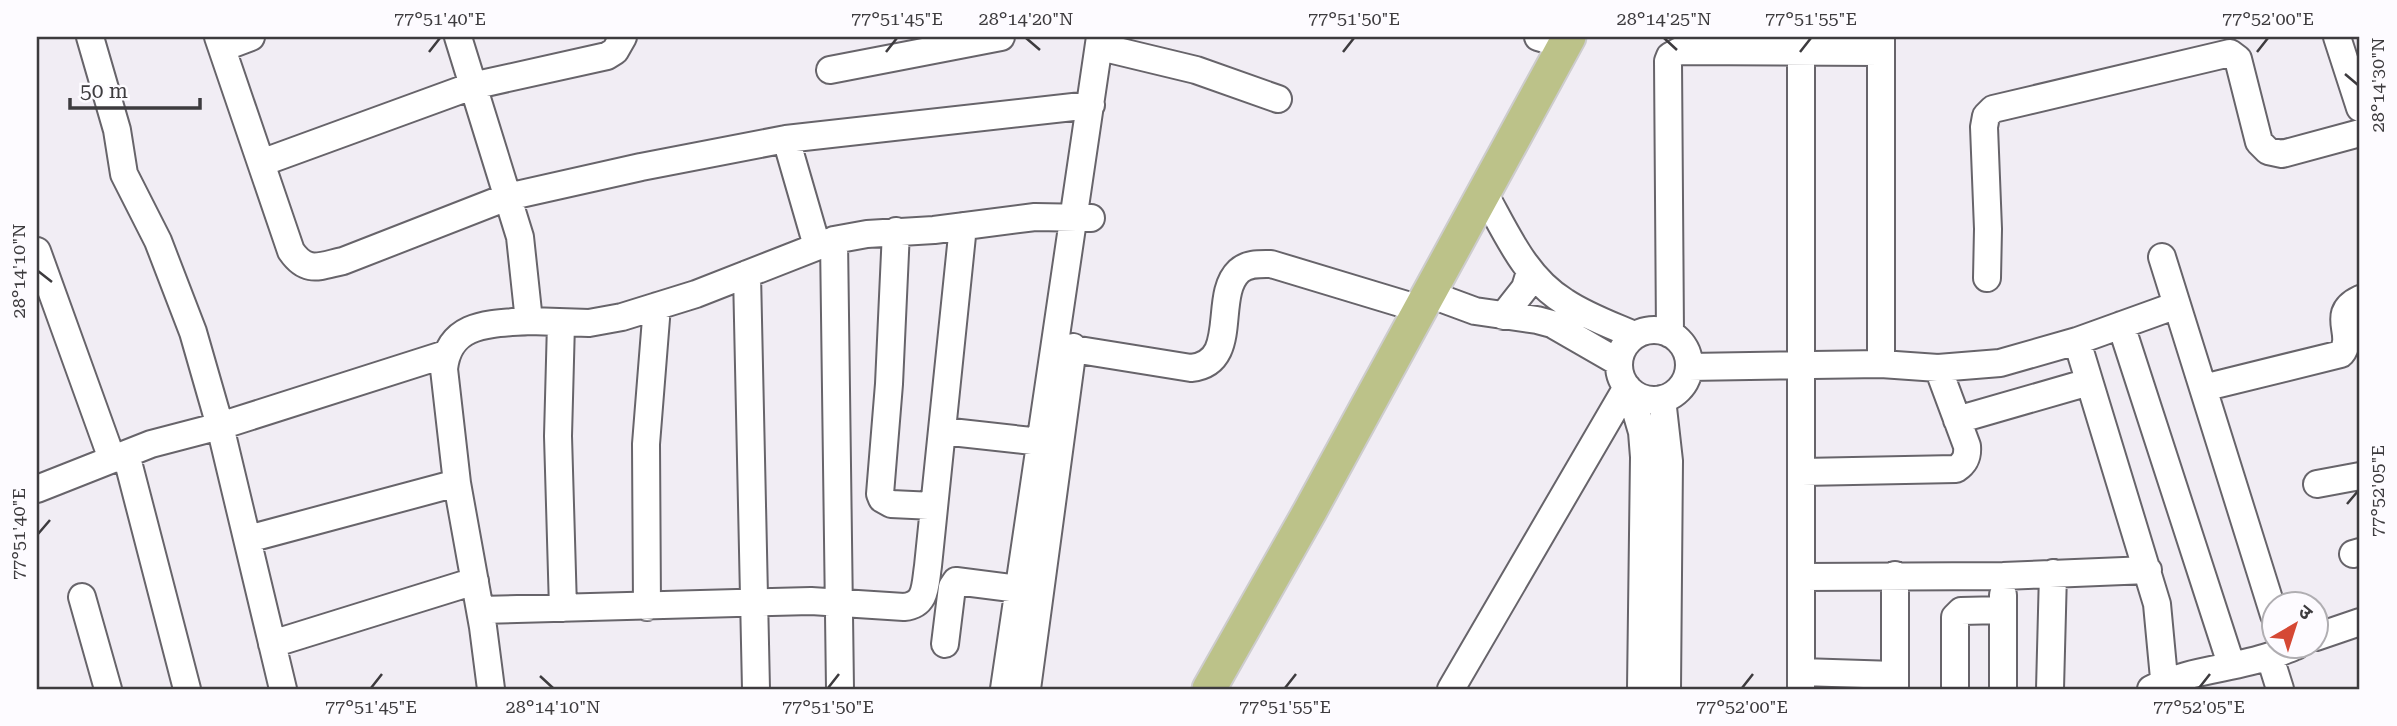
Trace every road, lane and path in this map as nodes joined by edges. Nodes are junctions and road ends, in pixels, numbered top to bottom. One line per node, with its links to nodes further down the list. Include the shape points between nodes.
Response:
1 (90, 37): 53 (street, via 117,130 124,174 180,295)
2 (250, 37): 9 (street)
3 (458, 37): 13 (street)
4 (623, 37): 13 (street, via 607,55)
5 (1001, 37): 12 (street)
6 (2337, 37): 16 (street)
7 (1557, 39): 20 (main road)
8 (1110, 41): 14 (street); 15 (street); 22 (street)
9 (220, 42): 19 (street)
10 (1881, 44): 11 (street); 44 (street)
11 (1801, 51): 39 (street, via 1679,51 1670,56); 45 (street)
12 (830, 69)
13 (472, 86): 19 (street); 21 (street)
14 (1278, 99)
15 (1091, 105): 18 (street); 22 (street)
16 (2360, 108)
17 (2360, 133): 30 (street, via 2282,154 2268,151 2259,142 2238,59 2230,52 1993,109 1984,127)
18 (786, 139): 21 (street); 25 (street)
19 (261, 163): 21 (street, via 291,251 306,267 342,261)
20 (1484, 193): 28 (street); 32 (main road)
21 (507, 197): 36 (street, via 520,237)
22 (1083, 218): 23 (street); 42 (street); 55 (street)
23 (963, 226): 24 (street); 54 (street)
24 (896, 232): 25 (street); 62 (street, via 880,494 891,504)
25 (825, 243): 29 (street); 74 (street)
26 (37, 251): 56 (street)
27 (2162, 257): 33 (street)
28 (1530, 272): 35 (street, via 1525,288); 40 (street, via 1564,302)
29 (747, 275): 34 (street); 73 (street)
30 (1987, 278)
31 (2360, 299): 50 (street, via 2344,313 2346,343 2341,354)
32 (1424, 302): 35 (street); 42 (street, via 1271,264 1253,264 1239,271 1231,285 1220,344 1203,367 1191,369); 97 (main road)
33 (2177, 304): 38 (street); 50 (street)
34 (657, 306): 37 (street, via 589,323); 75 (street, via 646,444)
35 (1503, 316): 48 (street, via 1552,324)
36 (529, 321): 37 (street); 43 (street, via 481,325 463,333)
37 (561, 323): 76 (street, via 558,436)
38 (2121, 325): 41 (street); 85 (street)
39 (1670, 334): 40 (street, via 1655,330); 46 (street, via 1683,346)
40 (1634, 335): 48 (street, via 1621,352)
41 (2077, 341): 47 (street, via 2000,363); 49 (street)
42 (1073, 349): 96 (street)
43 (446, 354): 53 (street); 59 (street)
44 (1881, 364): 45 (street); 47 (street)
45 (1801, 365): 46 (street); 57 (street)
46 (1689, 367): 51 (street, via 1681,388)
47 (1938, 368): 52 (street)
48 (1625, 380): 51 (street, via 1651,400); 98 (street); 99 (street, via 1642,432)
49 (2089, 382): 52 (street); 64 (street)
50 (2203, 388): 71 (street)
51 (1662, 399): 100 (street, via 1669,461)
52 (1957, 420): 57 (street, via 1968,456 1956,469)
53 (220, 426): 56 (street); 63 (street)
54 (942, 431): 55 (street); 62 (street)
55 (1041, 442): 70 (street)
56 (119, 457): 61 (street); 91 (street)
57 (1802, 472): 68 (street)
58 (2360, 475): 60 (street)
59 (457, 483): 63 (street); 69 (street)
60 (2317, 484)
61 (37, 489)
62 (934, 506): 74 (street, via 920,601 904,607)
63 (248, 539): 81 (street)
64 (2148, 570): 65 (street); 89 (street, via 2157,604)
65 (2053, 573): 67 (street); 103 (street)
66 (1895, 575): 67 (street); 68 (street); 87 (street)
67 (2003, 576): 78 (street)
68 (1803, 577): 86 (street)
69 (475, 581): 77 (street); 81 (street)
70 (1019, 589): 82 (street, via 956,581); 95 (street)
71 (2266, 590)
72 (82, 597): 90 (street)
73 (754, 604): 74 (street); 75 (street); 93 (street)
74 (840, 604): 94 (street)
75 (647, 607): 76 (street)
76 (563, 608): 77 (street)
77 (480, 610): 88 (street)
78 (2003, 610): 101 (street, via 1961,611 1955,617); 102 (street)
79 (2360, 622): 80 (street)
80 (2330, 632)
81 (272, 644): 92 (street)
82 (946, 644)
83 (2260, 658): 85 (street)
84 (2283, 660): 104 (street)
85 (2218, 675): 89 (street)
86 (1801, 680): 87 (street)
87 (1895, 682)
88 (484, 687)
89 (2160, 687)
90 (107, 689)
91 (187, 689)
92 (283, 689)
93 (756, 689)
94 (840, 689)
95 (1004, 689)
96 (1027, 689)
97 (1209, 689)
98 (1451, 689)
99 (1641, 689)
100 (1667, 689)
101 (1955, 689)
102 (2003, 689)
103 (2050, 689)
104 (2280, 689)

